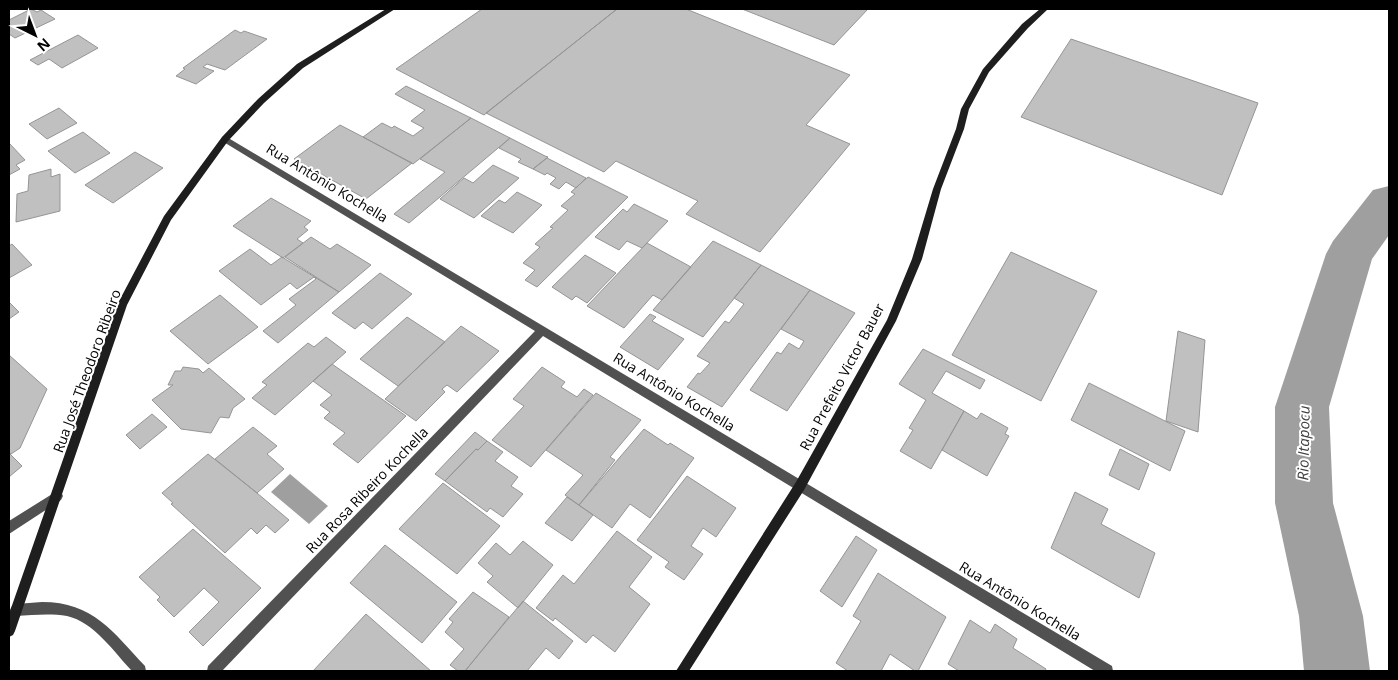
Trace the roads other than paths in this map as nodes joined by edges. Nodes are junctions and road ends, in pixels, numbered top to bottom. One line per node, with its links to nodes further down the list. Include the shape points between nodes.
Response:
1 (391, 9): 3 (main road, Rua José Theodoro Ribeiro, via 300,66 260,101)
2 (1044, 9): 5 (main road, Rua Prefeito Victor Bauer, via 1024,26 986,71 965,109 917,259 892,321)
3 (225, 139): 4 (street, Rua Antônio Kochella); 6 (main road, Rua José Theodoro Ribeiro, via 167,218 122,306)
4 (542, 330): 5 (street, Rua Antônio Kochella); 11 (street, Rua Rosa Ribeiro Kochella)
5 (800, 486): 12 (main road, Rua Prefeito Victor Bauer); 13 (street, Rua Antônio Kochella)
6 (57, 496): 7 (street); 8 (main road, Rua José Theodoro Ribeiro)
7 (9, 528)
8 (12, 612): 9 (main road, Rua José Theodoro Ribeiro); 10 (street, via 41,608 68,610 95,623)
9 (9, 631)
10 (140, 671)
11 (213, 671)
12 (682, 671)
13 (1107, 671)

